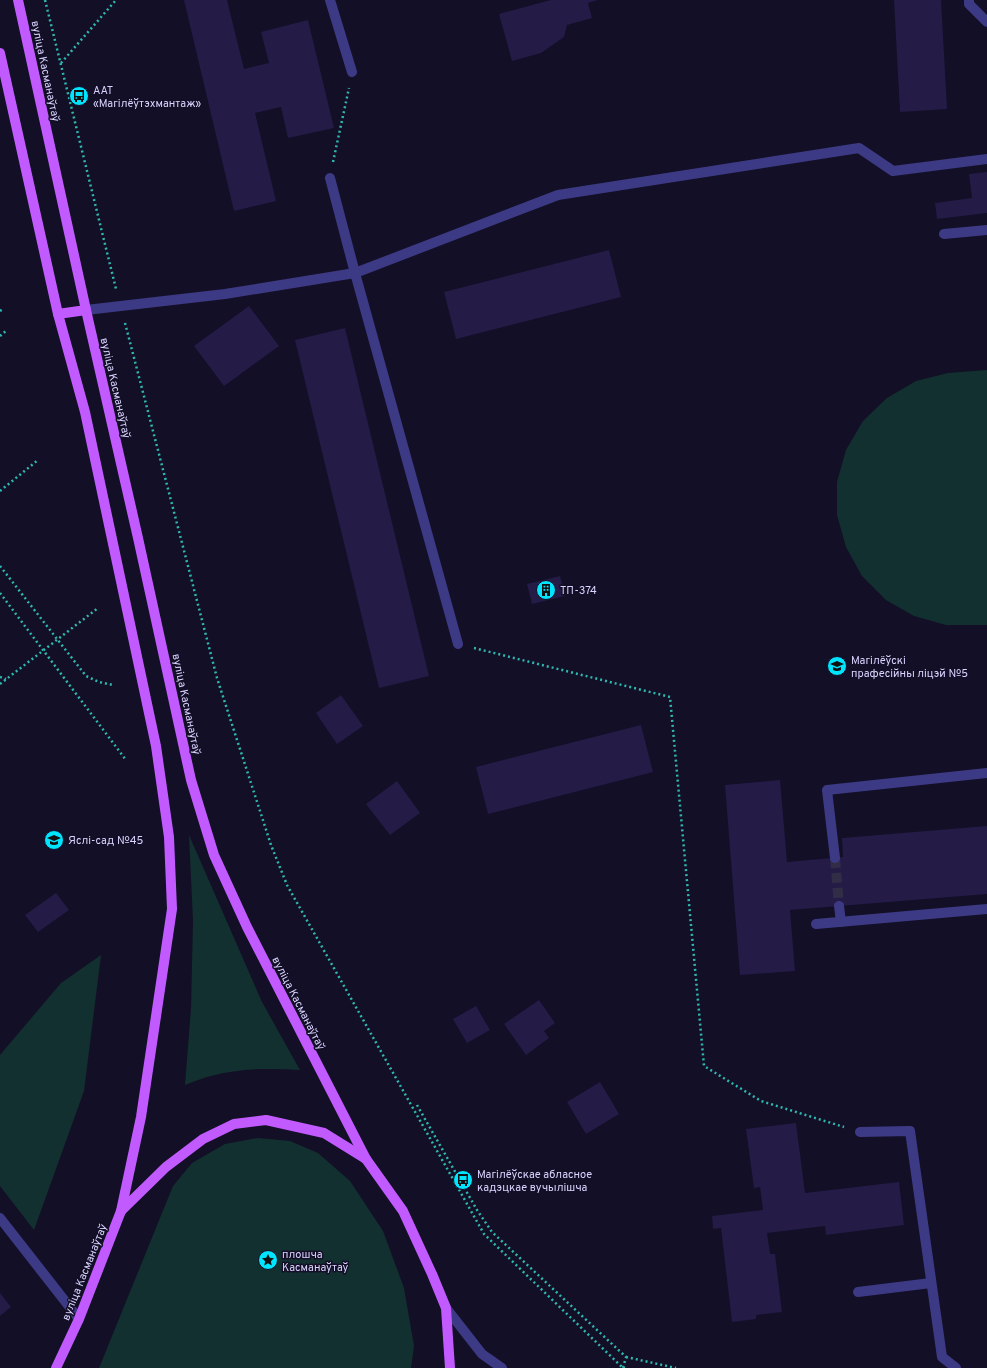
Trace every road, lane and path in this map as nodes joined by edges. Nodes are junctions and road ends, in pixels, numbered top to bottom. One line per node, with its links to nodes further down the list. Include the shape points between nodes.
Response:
1 (18, 0): 16 (main road, вуліца Касманаўтаў)
2 (45, 0): 8 (path)
3 (116, 0): 8 (path)
4 (330, 0): 9 (street)
5 (969, 0): 6 (street, via 969,4)
6 (987, 22)
7 (0, 53): 17 (main road, вуліца Касманаўтаў)
8 (61, 64): 15 (path)
9 (352, 72): 11 (path)
10 (987, 159): 14 (street, via 893,171 859,148 558,195)
11 (330, 178): 14 (street)
12 (987, 230): 13 (street)
13 (944, 234)
14 (355, 273): 15 (street, via 225,294); 26 (street)
15 (121, 306): 16 (street); 52 (path, via 217,678 271,845 287,885 484,1234)
16 (86, 310): 17 (main road); 41 (main road, вуліца Касманаўтаў, via 191,780 214,855 247,927)
17 (58, 314): 42 (main road, вуліца Касманаўтаў, via 86,412 156,746 170,837 172,909 141,1117)
18 (7, 330): 19 (path)
19 (0, 336)
20 (38, 460): 21 (path)
21 (0, 491)
22 (0, 566): 25 (path)
23 (0, 593): 27 (path)
24 (98, 608): 25 (path)
25 (57, 640): 27 (path); 31 (path, via 86,676)
26 (458, 644): 40 (path, via 670,697 704,1066 761,1101)
27 (44, 651): 29 (path); 32 (path)
28 (0, 677): 29 (path)
29 (6, 679): 30 (path)
30 (0, 684)
31 (113, 685)
32 (126, 760)
33 (987, 773): 34 (street, via 827,790)
34 (835, 858)
35 (839, 906): 37 (street)
36 (987, 909): 37 (street)
37 (841, 922): 38 (street)
38 (816, 924)
39 (417, 1104): 48 (path, via 492,1232)
40 (860, 1132): 44 (street, via 910,1131)
41 (366, 1159): 42 (main road, via 324,1133 266,1120 234,1124 202,1139 166,1168); 46 (main road, вуліца Касманаўтаў, via 403,1211)
42 (121, 1211): 47 (main road, вуліца Касманаўтаў)
43 (0, 1218): 47 (street)
44 (931, 1283): 45 (street); 54 (street, via 942,1357)
45 (858, 1292)
46 (446, 1308): 50 (main road, вуліца Касманаўтаў); 51 (street, via 482,1354)
47 (79, 1319): 49 (main road, вуліца Касманаўтаў)
48 (626, 1357): 52 (path); 53 (path)
49 (56, 1368)
50 (450, 1368)
51 (502, 1368)
52 (624, 1368)
53 (676, 1368)
54 (956, 1368)

